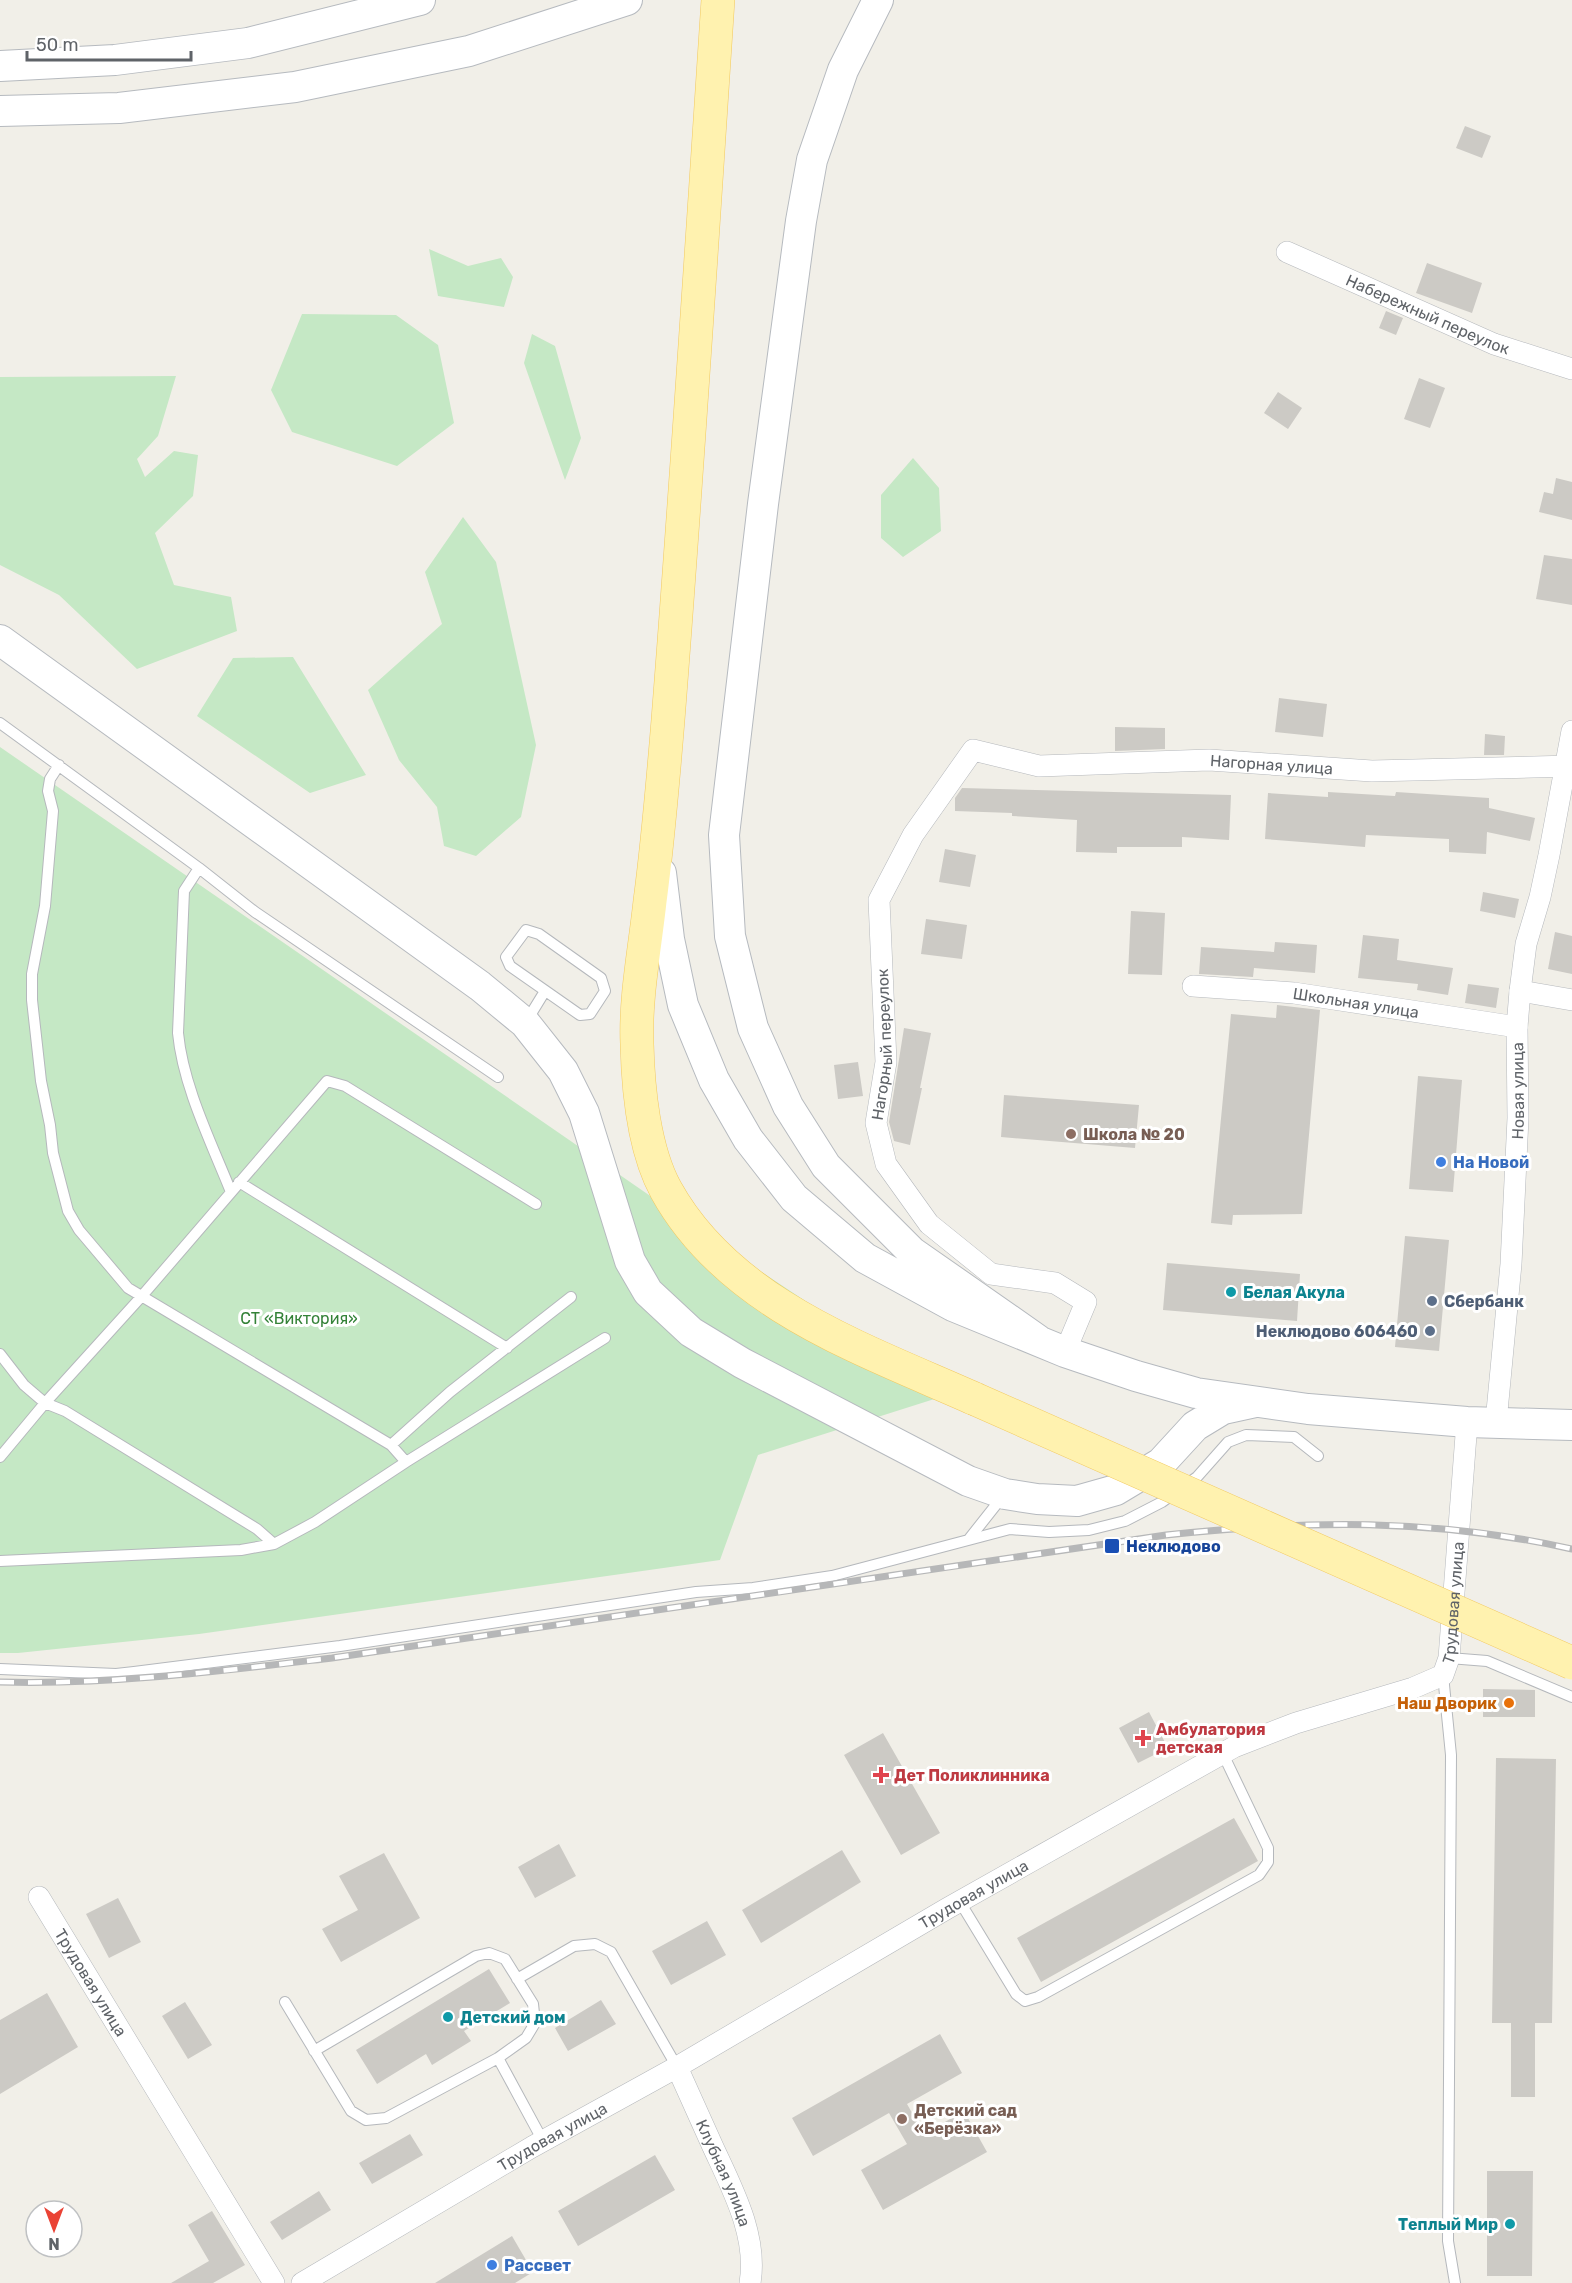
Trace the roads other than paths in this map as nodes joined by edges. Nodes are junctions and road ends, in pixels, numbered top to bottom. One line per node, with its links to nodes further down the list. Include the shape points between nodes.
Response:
1 (420, 0): 5 (street, via 248,43 115,60)
2 (627, 0): 6 (street, via 469,51 295,87 119,108)
3 (718, 0): 15 (main road)
4 (879, 0): 30 (street, via 843,70 812,160 801,220 724,835 730,936 753,1028 788,1106 826,1166 912,1252)
5 (0, 66)
6 (0, 111)
7 (1287, 252): 8 (street, Набережный переулок, via 1494,344)
8 (1572, 369)
9 (0, 640): 21 (street, via 480,986)
10 (0, 723): 13 (lane)
11 (1572, 731): 14 (street, Новая улица)
12 (973, 750): 14 (street, Нагорная улица, via 1039,766 1209,760 1372,771); 30 (street, Нагорный переулок, via 913,835 879,900 886,1062 876,1123 886,1164 929,1224 991,1274 1054,1283 1086,1302)
13 (59, 765): 16 (lane); 27 (lane, via 48,791 52,811 45,906 32,974 52,1154 68,1211 79,1230 128,1288)
14 (1568, 766): 19 (street, Новая улица, via 1526,944)
15 (660, 825): 30 (street, via 664,902 683,1005 714,1080 748,1138 794,1198 865,1258 952,1306); 46 (main road, bridge, via 642,969 637,1039 640,1096 649,1144 664,1188 696,1236 744,1281 808,1322 975,1400)
16 (199, 868): 23 (lane, via 255,912); 25 (lane, via 184,891 179,1053)
17 (1193, 986): 22 (street, Школьная улица, via 1294,993)
18 (545, 991): 18 (lane, via 510,966 506,957 526,930 539,934 601,978 605,991 590,1014 580,1015); 21 (lane)
19 (1520, 991): 20 (street); 22 (street, Новая улица)
20 (1572, 1000)
21 (525, 1023): 42 (street, via 562,1071 584,1113 630,1261 648,1292 691,1332 742,1363 968,1480)
22 (1517, 1027): 35 (street, Новая улица, via 1518,1118 1511,1264)
23 (498, 1077)
24 (239, 1182): 25 (lane); 26 (lane, via 327,1081 345,1086); 31 (lane)
25 (231, 1192): 27 (lane)
26 (536, 1204)
27 (141, 1297): 34 (lane); 38 (lane)
28 (571, 1297): 31 (lane)
29 (606, 1338): 41 (lane)
30 (1052, 1346): 33 (street, via 1196,1393)
31 (507, 1347): 38 (lane)
32 (0, 1354): 34 (lane, via 24,1385)
33 (1255, 1402): 36 (street); 42 (street, via 1223,1409 1195,1426 1161,1463 1116,1490 1077,1501)
34 (45, 1403): 40 (lane); 44 (lane, via 65,1411 257,1529)
35 (1482, 1422): 36 (street); 37 (street); 47 (street, Трудовая улица)
36 (1301, 1423): 39 (lane); 43 (lane, via 1228,1442 1197,1477 1162,1502 1125,1521 1089,1530 1010,1529)
37 (1572, 1425)
38 (391, 1444): 41 (lane)
39 (1318, 1456)
40 (0, 1457)
41 (406, 1462): 44 (lane)
42 (1005, 1494): 43 (lane)
43 (969, 1539): 48 (lane, via 832,1576 696,1592 340,1646 116,1674)
44 (274, 1544): 45 (lane, via 241,1550)
45 (0, 1561)
46 (1572, 1663)
47 (1446, 1667): 49 (lane, via 1487,1661); 50 (street, Трудовая улица, via 1413,1688 1296,1723); 62 (lane, via 1451,1755 1448,2241)
48 (0, 1670)
49 (1572, 1697)
50 (1223, 1754): 52 (street, Трудовая улица); 52 (lane, via 1268,1848 1268,1862 1259,1875 1025,2001 1016,1994)
51 (39, 1897): 60 (street, Трудовая улица)
52 (960, 1902): 57 (street, Трудовая улица)
53 (517, 1979): 55 (lane, via 505,1959 489,1953 476,1956); 56 (lane, via 533,2004 535,2024 526,2038); 57 (lane, via 574,1946 595,1944 611,1952)
54 (285, 2002): 55 (lane)
55 (315, 2051): 56 (lane, via 351,2111 366,2120 386,2118)
56 (498, 2058): 58 (lane)
57 (677, 2067): 58 (street, Трудовая улица); 59 (street, Клубная улица, via 739,2205)
58 (543, 2141): 61 (street, Трудовая улица)
59 (753, 2278)
60 (274, 2283)
61 (302, 2283)
62 (1455, 2283)

